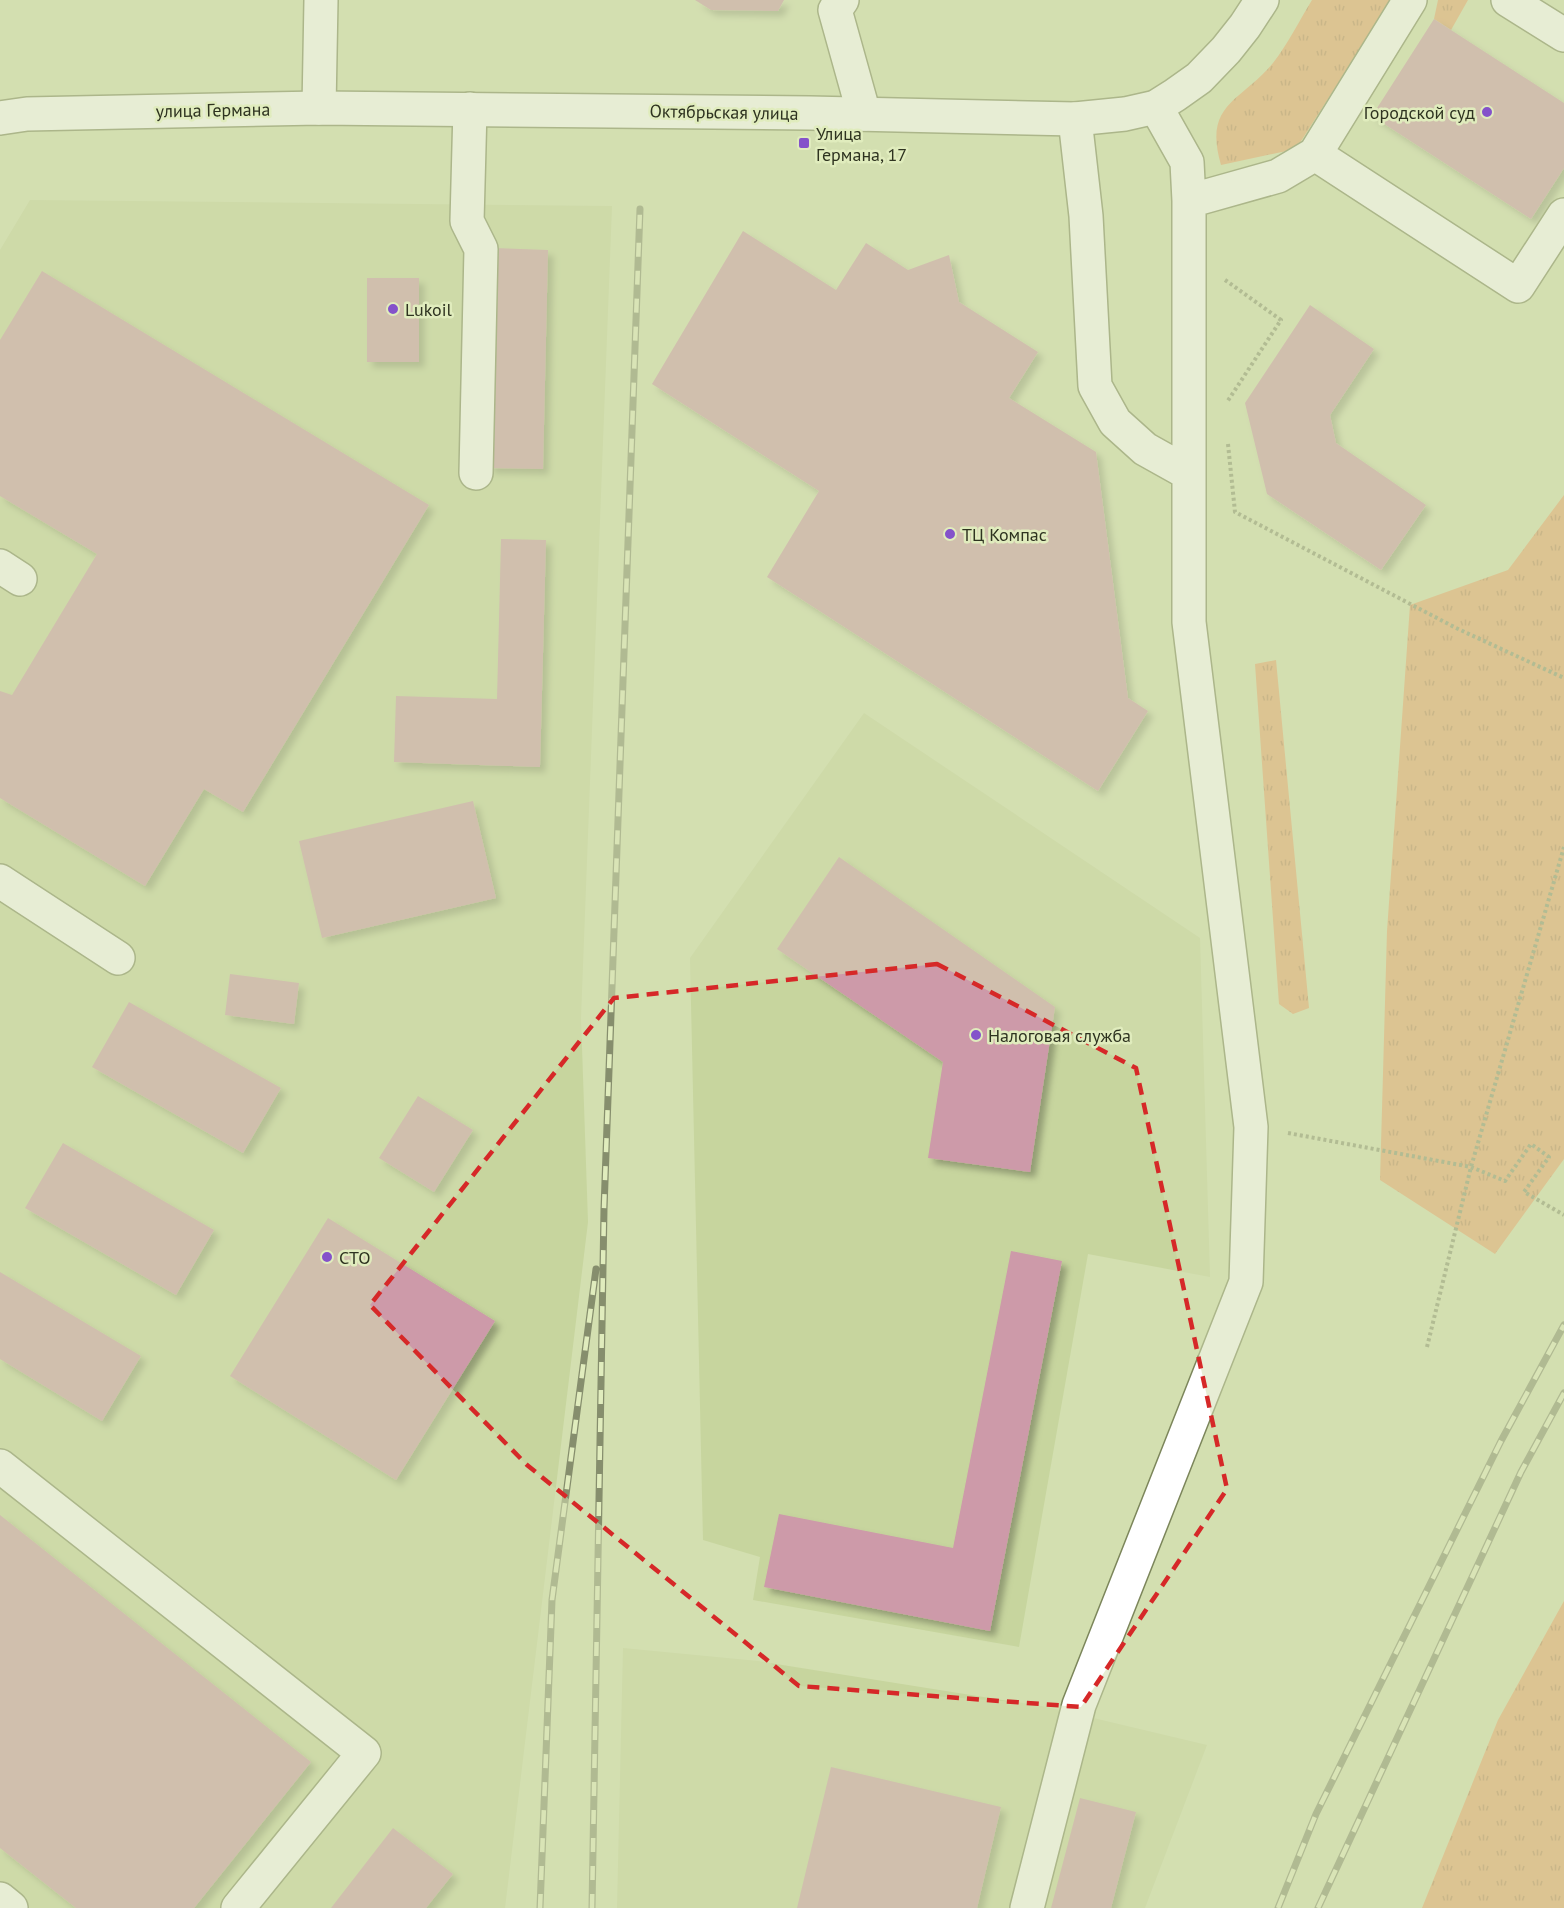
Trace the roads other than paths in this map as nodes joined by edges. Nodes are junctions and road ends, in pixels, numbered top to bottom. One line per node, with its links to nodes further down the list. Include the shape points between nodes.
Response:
1 (321, 0): 8 (main road)
2 (842, 0): 10 (main road, via 835,10)
3 (1262, 0): 7 (main road, Октябрьская улица, via 1226,51 1199,78)
4 (1410, 0): 13 (main road)
5 (1508, 0): 6 (main road)
6 (1564, 35)
7 (1156, 107): 12 (main road, Октябрьская улица); 14 (main road, via 1187,162)
8 (319, 108): 9 (main road, Октябрьская улица); 11 (main road, улица Германа, via 27,114)
9 (470, 109): 10 (main road, Октябрьская улица); 16 (main road, via 468,221 481,249)
10 (864, 114): 12 (main road, Октябрьская улица)
11 (0, 118)
12 (1075, 119): 17 (main road, via 1086,216 1095,386 1115,422 1145,449)
13 (1315, 154): 14 (main road, via 1278,176); 15 (main road, via 1518,286)
14 (1188, 201): 17 (main road)
15 (1564, 215)
16 (476, 473)
17 (1188, 473): 24 (main road, via 1189,622 1251,1126 1246,1282 1079,1705)
18 (0, 881): 19 (main road)
19 (118, 958)
20 (0, 1466): 23 (main road, via 364,1753)
21 (0, 1899): 22 (main road)
22 (11, 1908)
23 (238, 1908)
24 (1027, 1908)

